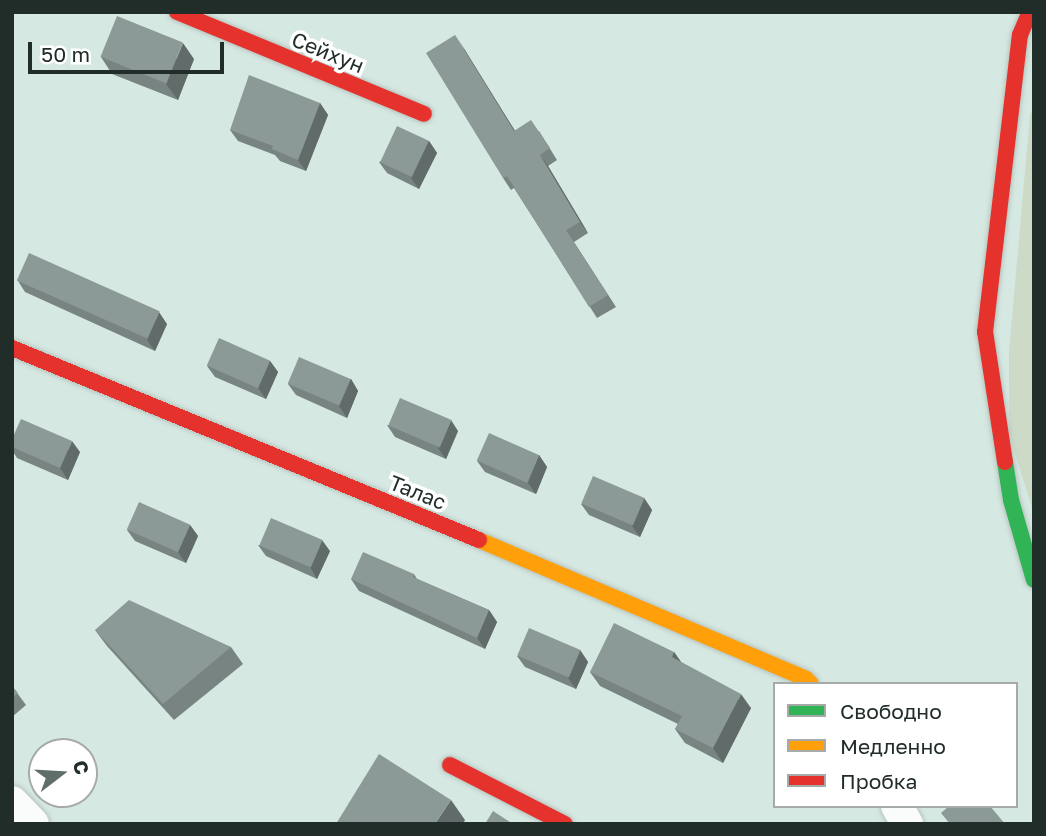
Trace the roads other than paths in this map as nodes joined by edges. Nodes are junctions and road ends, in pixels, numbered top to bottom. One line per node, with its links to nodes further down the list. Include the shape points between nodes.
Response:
1 (177, 12): 3 (street, Сейхун)
2 (1030, 12): 5 (street, via 1020,35 985,332 1011,500)
3 (424, 114)
4 (12, 348): 6 (street, Талас, via 590,585)
5 (1034, 580)
6 (808, 681)
7 (450, 765): 11 (street)
8 (12, 802): 10 (street)
9 (898, 808): 12 (street)
10 (33, 824)
11 (565, 824)
12 (907, 824)

